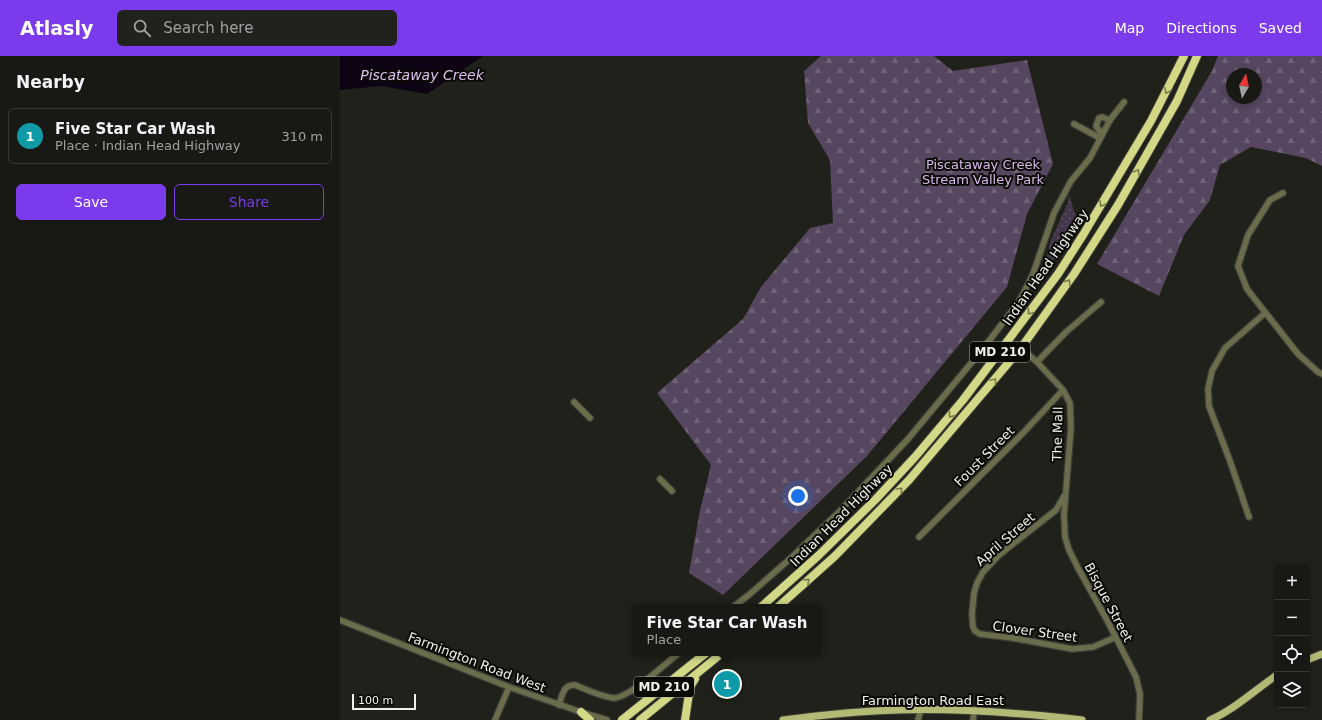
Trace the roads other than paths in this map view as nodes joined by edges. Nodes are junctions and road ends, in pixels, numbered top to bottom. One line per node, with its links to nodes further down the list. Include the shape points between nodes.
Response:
1 (1184, 56): 23 (highway, Indian Head Highway / MD 210, one-way to 23, via 1150,121 1058,274 963,400 915,457 870,504 820,555)
2 (1197, 56): 11 (highway, Indian Head Highway / MD 210, one-way to 2, via 1078,268 1118,205 1177,101)
3 (1124, 102): 4 (street)
4 (1110, 120): 6 (street); 6 (street, via 1102,117 1097,121 1096,126)
5 (1074, 124): 7 (street)
6 (1102, 134): 7 (street)
7 (1099, 139): 22 (street, via 1098,145 1071,182 1054,213 1026,290 982,350 908,439 842,509 792,557)
8 (1283, 192): 10 (street, via 1270,200 1248,235 1238,266 1247,289)
9 (1101, 302): 12 (street, via 1066,332)
10 (1265, 313): 13 (street, via 1298,354); 20 (street, via 1225,348 1212,371 1208,389 1210,406)
11 (1021, 348): 12 (street, The Mall); 24 (highway, Indian Head Highway / MD 210, one-way to 11, via 835,556 909,480)
12 (1037, 362): 14 (street, The Mall)
13 (1322, 374)
14 (1063, 390): 19 (street, The Mall, via 1070,404 1071,415); 21 (street, Foust Street)
15 (574, 402): 16 (street)
16 (590, 418)
17 (660, 479): 18 (street)
18 (672, 491)
19 (1066, 494): 26 (street, April Street, via 1056,510 999,555 979,577 972,609); 27 (street, Bisque Street, via 1064,523 1069,550)
20 (1249, 517)
21 (919, 537)
22 (737, 604)
23 (764, 604)
24 (781, 604)
25 (340, 620): 35 (street, Farmington Road West)
26 (975, 631): 27 (street, Clover Street, via 983,635 1068,649 1093,647)
27 (1116, 637): 50 (street, Bisque Street, via 1138,681)
28 (1322, 654): 33 (main road)
29 (675, 656): 36 (street, via 629,694 615,698 570,685 566,686)
30 (702, 656): 43 (highway, MD 210)
31 (718, 656): 32 (highway, MD 210)
32 (715, 659): 44 (highway, MD 210); 45 (highway, via 691,683)
33 (1310, 659)
34 (1274, 677): 51 (main road)
35 (509, 687): 36 (street, Farmington Road West); 40 (street)
36 (558, 704): 39 (street, Farmington Road West)
37 (921, 709): 38 (main road, Farmington Road East); 46 (main road, Farmington Road East, via 860,711); 47 (street)
38 (974, 710): 48 (street); 49 (main road, Farmington Road East)
39 (581, 712): 41 (highway); 42 (street, Farmington Road West)
40 (495, 720)
41 (590, 720)
42 (607, 720)
43 (622, 720)
44 (640, 720)
45 (686, 720)
46 (783, 720)
47 (918, 720)
48 (973, 720)
49 (1082, 720)
50 (1139, 720)
51 (1210, 720)

